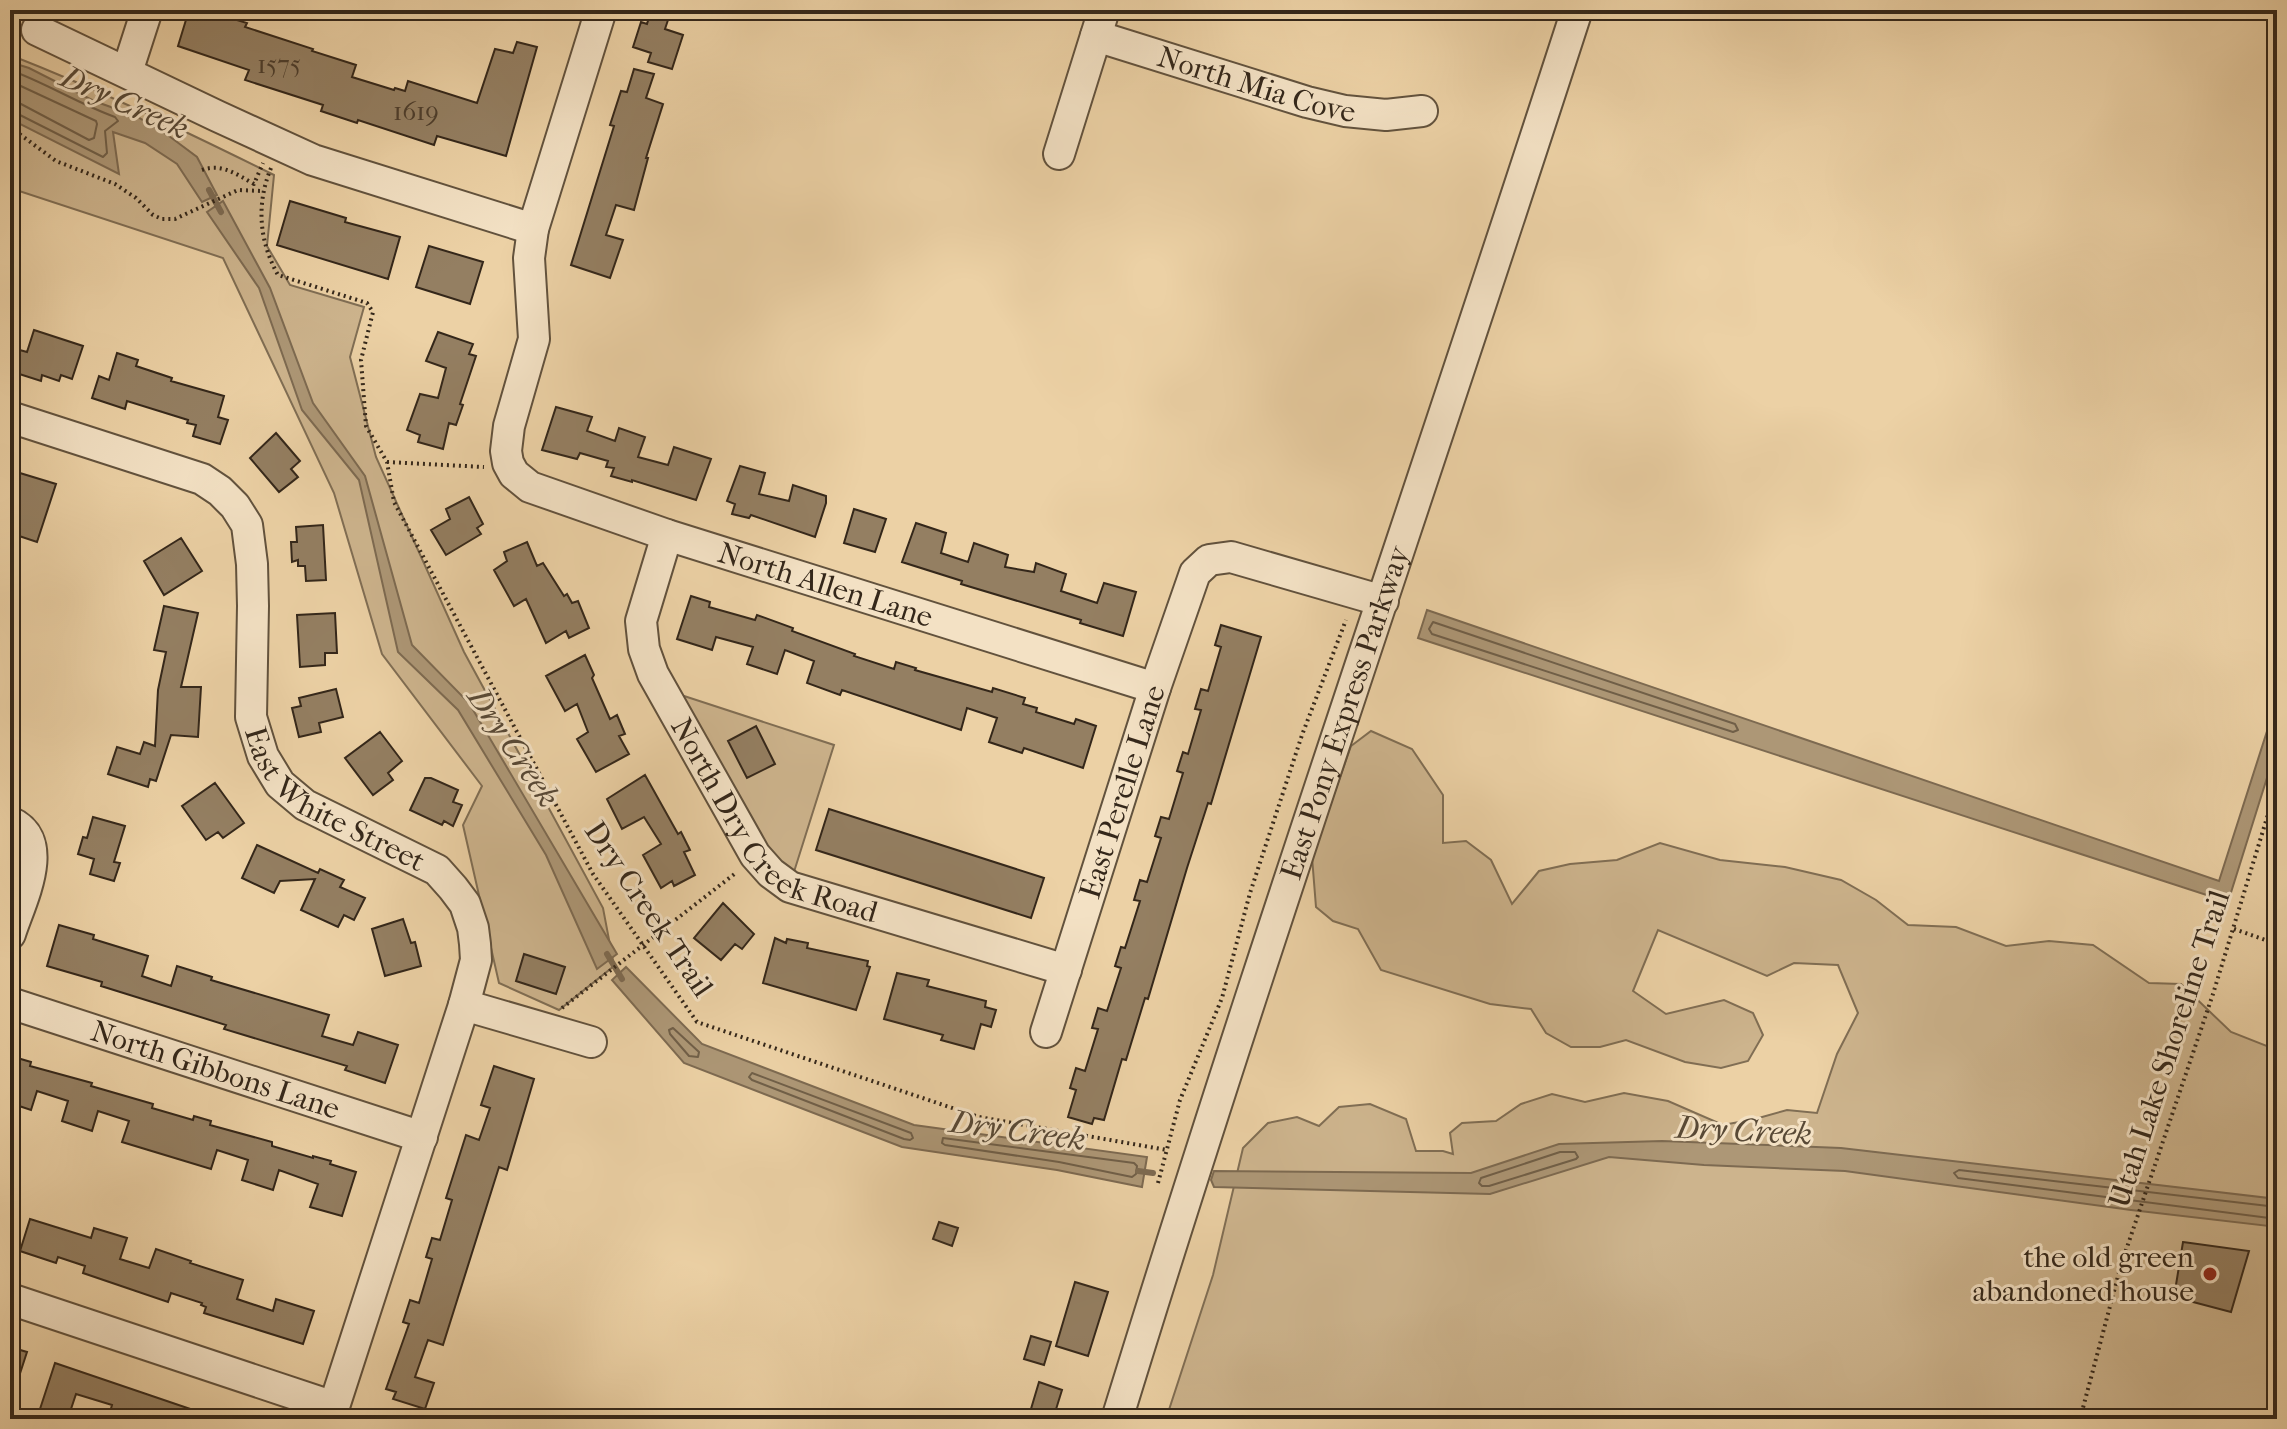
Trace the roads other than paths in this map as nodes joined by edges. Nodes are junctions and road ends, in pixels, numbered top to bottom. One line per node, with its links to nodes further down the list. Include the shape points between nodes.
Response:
1 (147, 10): 6 (street)
2 (601, 10): 9 (street)
3 (1577, 10): 12 (street, East Pony Express Parkway)
4 (1100, 23): 7 (street, North Mia Cove, via 1307,102 1386,115); 8 (street)
5 (37, 30): 6 (street)
6 (127, 72): 9 (street, via 313,160)
7 (1422, 111)
8 (1059, 154)
9 (533, 229): 11 (street, North Allen Lane, via 533,345 506,451 496,465 530,487)
10 (10, 417): 18 (street, East White Street, via 202,479 235,506 247,525 252,564 251,717 263,756 280,784 305,805 437,870 453,888 465,904 475,944)
11 (667, 535): 13 (street, North Allen Lane); 16 (street, North Dry Creek Road, via 641,621 644,649 755,855 771,873 790,887)
12 (1383, 601): 13 (street, East Perelle Lane, via 1231,557 1209,560 1192,578); 24 (street, East Pony Express Parkway)
13 (1155, 688): 16 (street, East Perelle Lane)
14 (10, 822): 15 (street, via 21,827 33,855)
15 (10, 934)
16 (1066, 970): 19 (street, East Perelle Lane)
17 (10, 1003): 21 (street, North Gibbons Lane)
18 (464, 1005): 20 (street); 21 (street, East White Street)
19 (1046, 1032)
20 (591, 1042)
21 (422, 1137): 23 (street, East White Street)
22 (10, 1299): 23 (street)
23 (332, 1413)
24 (1117, 1419)

